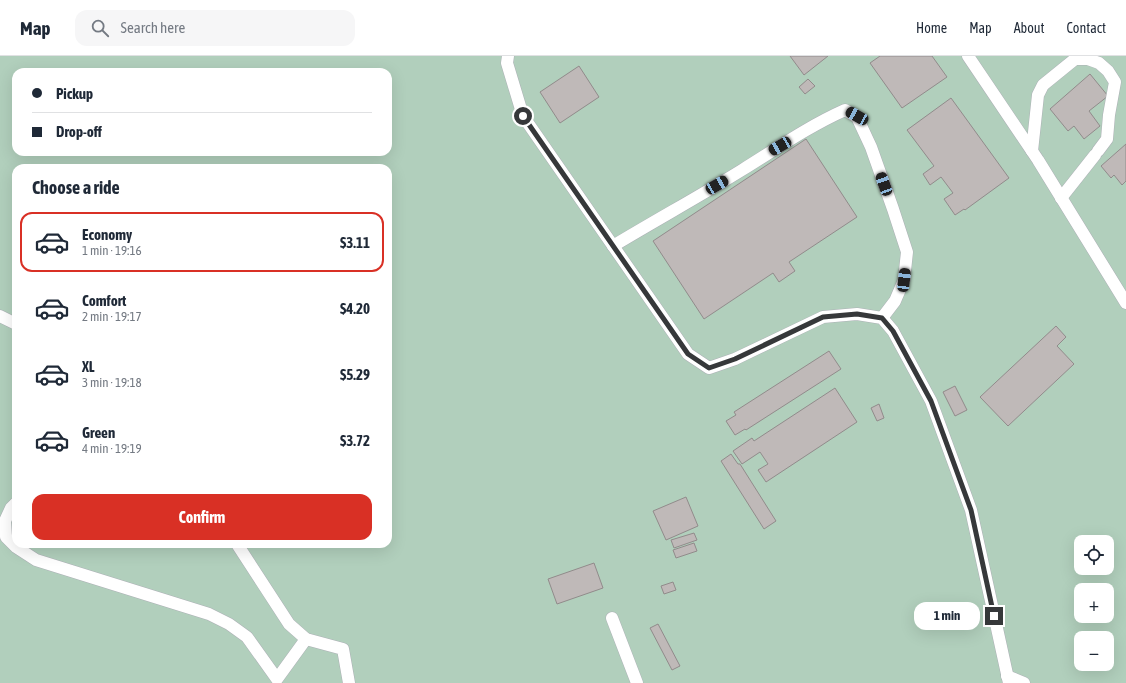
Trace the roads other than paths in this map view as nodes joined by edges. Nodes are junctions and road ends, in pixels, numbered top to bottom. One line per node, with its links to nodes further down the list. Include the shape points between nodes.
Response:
1 (508, 56): 5 (lane, via 507,63 523,116)
2 (968, 56): 3 (lane)
3 (1032, 151): 4 (lane); 4 (lane, via 1038,95 1043,85 1075,59 1088,59 1099,63 1115,82 1107,139)
4 (1061, 198): 6 (lane)
5 (613, 246): 8 (lane, via 688,354 709,368 735,359 823,317 857,314); 8 (lane, via 828,117 845,110 857,116 871,147 907,252 904,280 895,301)
6 (1126, 303)
7 (0, 316): 9 (lane)
8 (882, 318): 16 (lane, via 893,331 931,401 971,510)
9 (12, 322)
10 (12, 507): 11 (lane, via 5,521 6,536)
11 (12, 543)
12 (18, 548): 15 (lane, via 36,560 209,614 229,624 247,638 277,679)
13 (240, 548): 15 (lane, via 289,624)
14 (612, 618): 18 (lane)
15 (306, 639): 17 (lane, via 343,649)
16 (1008, 680): 19 (lane)
17 (349, 683)
18 (637, 683)
19 (1024, 683)

